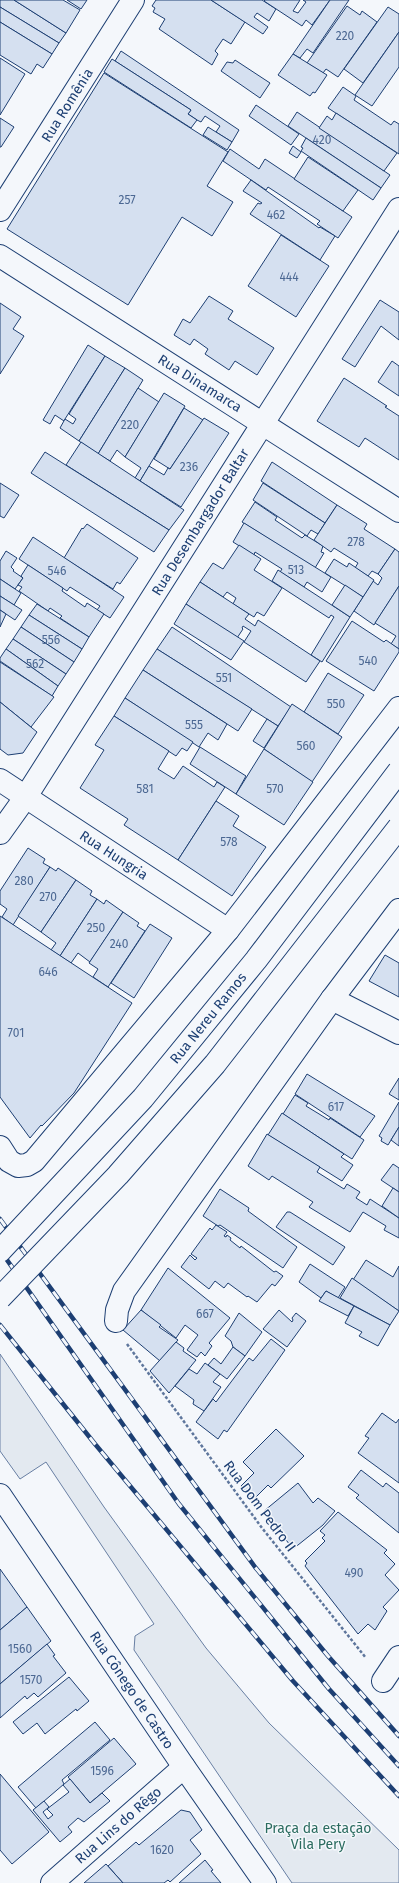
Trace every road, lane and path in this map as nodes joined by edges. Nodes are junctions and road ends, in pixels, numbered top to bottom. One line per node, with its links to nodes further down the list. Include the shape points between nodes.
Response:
1 (133, 0): 3 (street, Rua Romênia)
2 (399, 209): 5 (street, Rua Desembargador Baltar)
3 (0, 210)
4 (0, 256): 5 (street, Rua Dinamarca)
5 (263, 423): 6 (street, Rua Dinamarca); 10 (street, Rua Desembargador Baltar)
6 (399, 511)
7 (399, 708): 14 (street)
8 (399, 771): 18 (street, Rua Nereu Ramos, bridge, via 256,960 143,1098)
9 (0, 780): 10 (street, Rua Hungria)
10 (25, 798): 12 (street, Rua Desembargador Baltar); 14 (street, Rua Hungria)
11 (399, 827): 19 (street, bridge, via 215,1064 118,1175)
12 (0, 833)
13 (399, 910): 15 (street)
14 (228, 930): 17 (street, via 34,1161 18,1166)
15 (332, 998): 16 (street); 20 (street, via 124,1291)
16 (399, 1033)
17 (5, 1154)
18 (0, 1251)
19 (0, 1298)
20 (116, 1321): 23 (path, Rua Dom Pedro II, via 116,1328 262,1528)
21 (0, 1495): 24 (street, Rua Cônego de Castro)
22 (399, 1657): 23 (street)
23 (384, 1681)
24 (184, 1767): 25 (street, Rua Lins do Rêgo); 26 (street, Rua Cônego de Castro)
25 (52, 1883)
26 (265, 1883)

